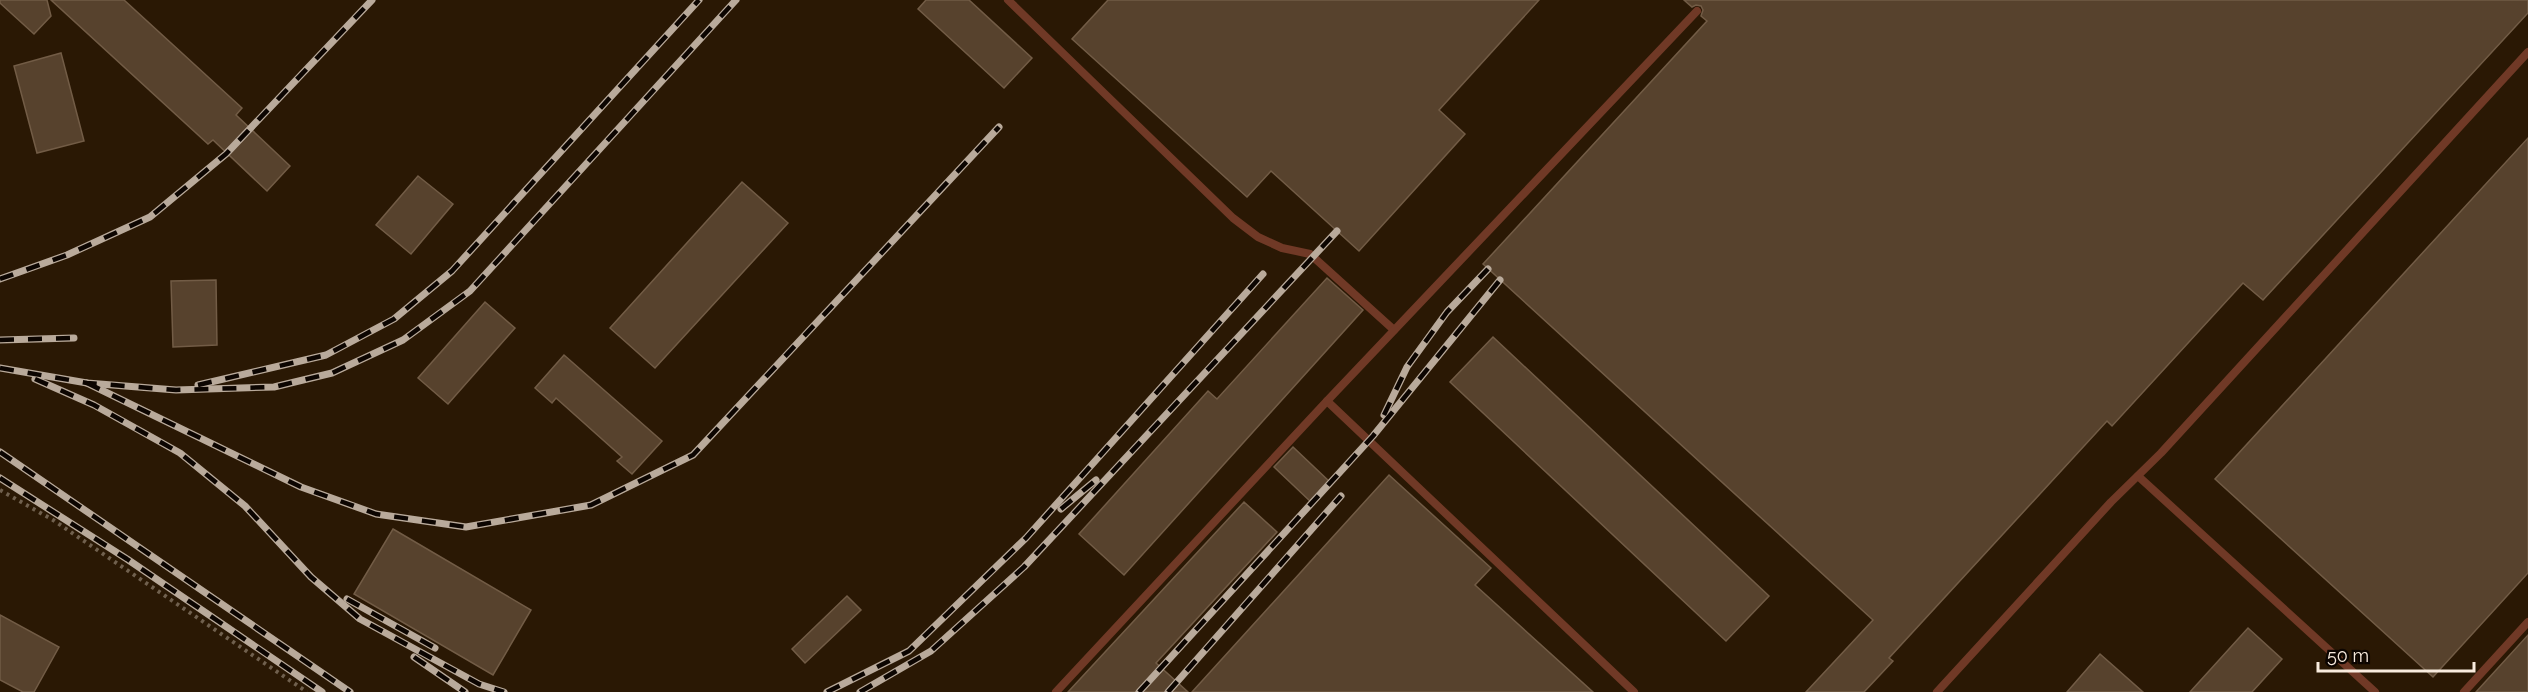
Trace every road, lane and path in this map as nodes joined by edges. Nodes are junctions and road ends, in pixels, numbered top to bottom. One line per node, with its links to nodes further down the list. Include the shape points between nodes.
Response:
1 (1008, 0): 4 (lane, via 1233,218 1258,237 1310,254)
2 (1697, 11): 4 (lane)
3 (2528, 52): 6 (lane)
4 (1394, 330): 5 (lane)
5 (1327, 401): 10 (lane); 11 (lane)
6 (2138, 476): 12 (lane); 13 (lane)
7 (0, 490): 9 (path, via 62,527)
8 (2528, 622): 14 (lane)
9 (307, 692)
10 (1056, 692)
11 (1634, 692)
12 (1937, 692)
13 (2375, 692)
14 (2464, 692)

